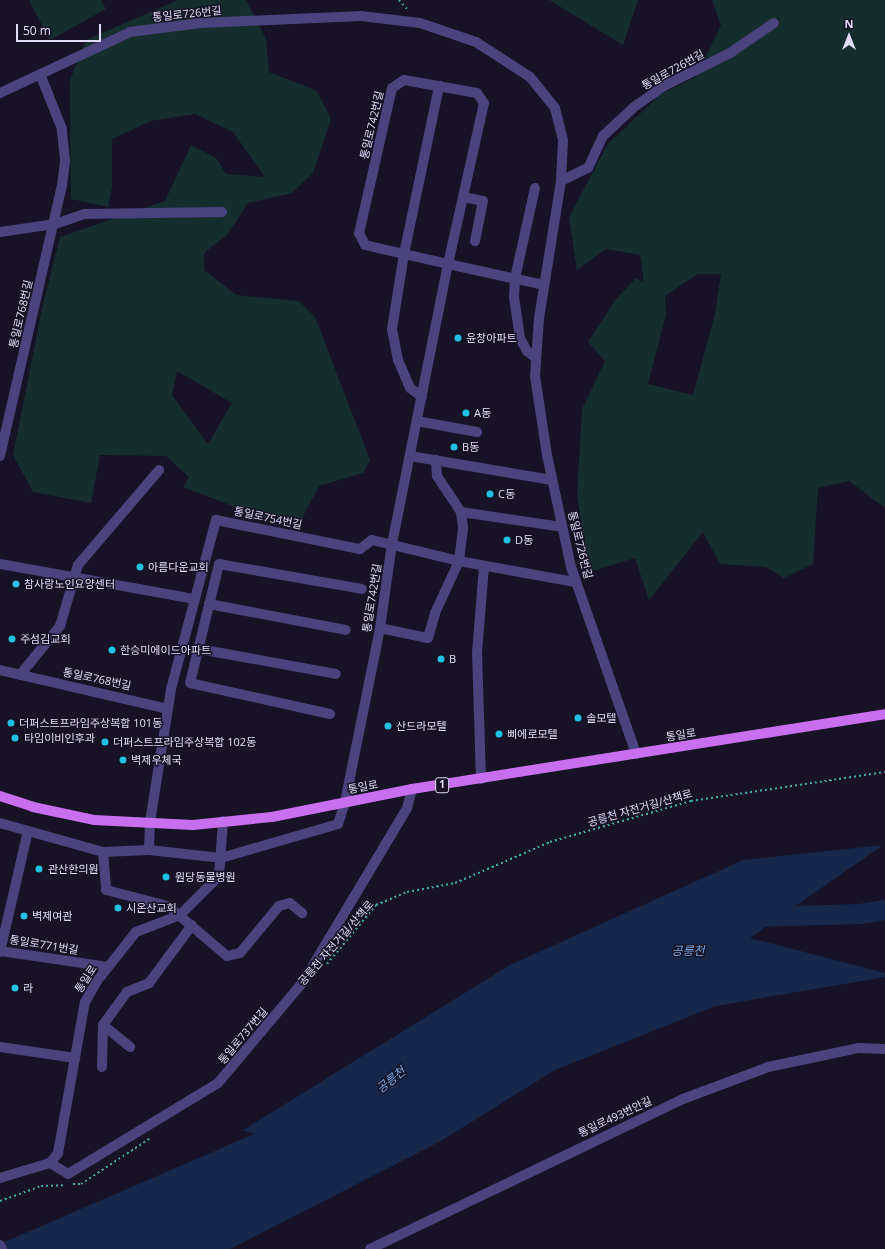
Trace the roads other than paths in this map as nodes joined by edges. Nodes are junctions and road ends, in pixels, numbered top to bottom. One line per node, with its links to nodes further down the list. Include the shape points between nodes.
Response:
1 (774, 24): 5 (street, 통일로726번길, via 730,53 666,85 634,107 603,136 588,168)
2 (40, 74): 4 (street, 통일로726번길); 5 (street, 통일로726번길, via 130,32 200,23 361,16 420,23 476,42 530,77 555,108 563,141); 9 (street, 통일로768번길, via 62,129 64,160)
3 (439, 86): 7 (street, 통일로742번길, via 477,93 484,103); 12 (street); 12 (street, 통일로742번길, via 404,80 392,88 360,233 365,244)
4 (0, 93)
5 (561, 181): 15 (street, 통일로726번길)
6 (535, 188): 14 (street)
7 (463, 197): 11 (street, via 483,201); 13 (street, 통일로742번길)
8 (222, 212): 9 (street, via 84,214)
9 (55, 224): 10 (street); 20 (street, 통일로768번길)
10 (0, 232)
11 (475, 241)
12 (404, 254): 13 (street, 통일로742번길); 17 (street, via 392,329 401,367 410,388)
13 (448, 264): 14 (street); 17 (street, 통일로742번길)
14 (515, 278): 15 (street); 16 (street, via 514,297 520,338 527,351)
15 (544, 285): 16 (street, 통일로726번길)
16 (536, 358): 24 (street, 통일로726번길, via 535,376)
17 (422, 397): 18 (street, 통일로742번길)
18 (417, 421): 19 (street); 21 (street, 통일로742번길)
19 (477, 432)
20 (0, 456)
21 (410, 456): 22 (street); 27 (street, 통일로742번길)
22 (436, 460): 24 (street); 25 (street, via 437,476)
23 (159, 470): 31 (street, via 78,565)
24 (552, 480): 26 (street, 통일로726번길)
25 (461, 512): 26 (street); 28 (street, via 463,527)
26 (562, 527): 32 (street, 통일로726번길)
27 (392, 544): 28 (street); 34 (street, 통일로754번길, via 372,540 360,549 216,520); 36 (street, 통일로742번길)
28 (460, 561): 30 (street); 36 (street, via 434,613 428,638)
29 (0, 564): 31 (street)
30 (484, 566): 32 (street); 48 (street, via 477,653)
31 (73, 577): 34 (street); 41 (street, via 60,626)
32 (576, 582): 47 (street, 통일로726번길)
33 (362, 589): 35 (street, via 219,564)
34 (194, 599): 40 (street, 통일로754번길)
35 (209, 604): 37 (street); 38 (street)
36 (380, 628): 51 (street, 통일로742번길)
37 (346, 630)
38 (199, 649): 42 (street); 43 (street)
39 (0, 670): 41 (street, 통일로768번길)
40 (175, 673): 43 (street); 44 (street, 통일로754번길)
41 (20, 674): 44 (street, 통일로768번길)
42 (336, 674)
43 (192, 677): 45 (street, via 190,683)
44 (168, 709): 53 (street, 통일로754번길)
45 (330, 714)
46 (885, 714): 47 (main road, 통일로 / 1)
47 (636, 754): 48 (main road, 통일로 / 1)
48 (481, 779): 49 (main road, 통일로 / 1)
49 (412, 789): 51 (main road, 통일로 / 1); 70 (street, 통일로737번길, via 407,808 303,982 218,1083 68,1174)
50 (0, 796): 53 (main road, 통일로 / 1, via 33,807 94,820)
51 (345, 802): 52 (main road, 통일로 / 1, via 272,817); 58 (street, 통일로, via 338,824)
52 (223, 821): 53 (main road, 통일로 / 1, via 193,825); 58 (street, 통일로)
53 (150, 822): 56 (street, 통일로754번길)
54 (0, 823): 55 (street, 통일로)
55 (28, 831): 57 (street, 통일로); 62 (street)
56 (149, 850): 57 (street, 통일로); 58 (street, 통일로)
57 (103, 852): 60 (street, via 106,890 168,906)
58 (221, 858): 60 (street, 통일로, via 219,876)
59 (302, 913): 61 (street, via 290,903 279,906 240,953 227,956)
60 (180, 915): 61 (street); 63 (street, 통일로, via 136,932)
61 (192, 924): 64 (street, via 149,983 127,992)
62 (0, 951): 63 (street, 통일로771번길)
63 (108, 967): 68 (street, 통일로, via 85,1002)
64 (104, 1025): 66 (street); 69 (street)
65 (0, 1047): 68 (street)
66 (130, 1047)
67 (885, 1049): 74 (street, 통일로493번안길, via 858,1048 768,1067 683,1099)
68 (75, 1058): 70 (street, 통일로, via 58,1153)
69 (102, 1067)
70 (50, 1163): 71 (street)
71 (0, 1178)
72 (0, 1245): 73 (street)
73 (2, 1249)
74 (370, 1249)

